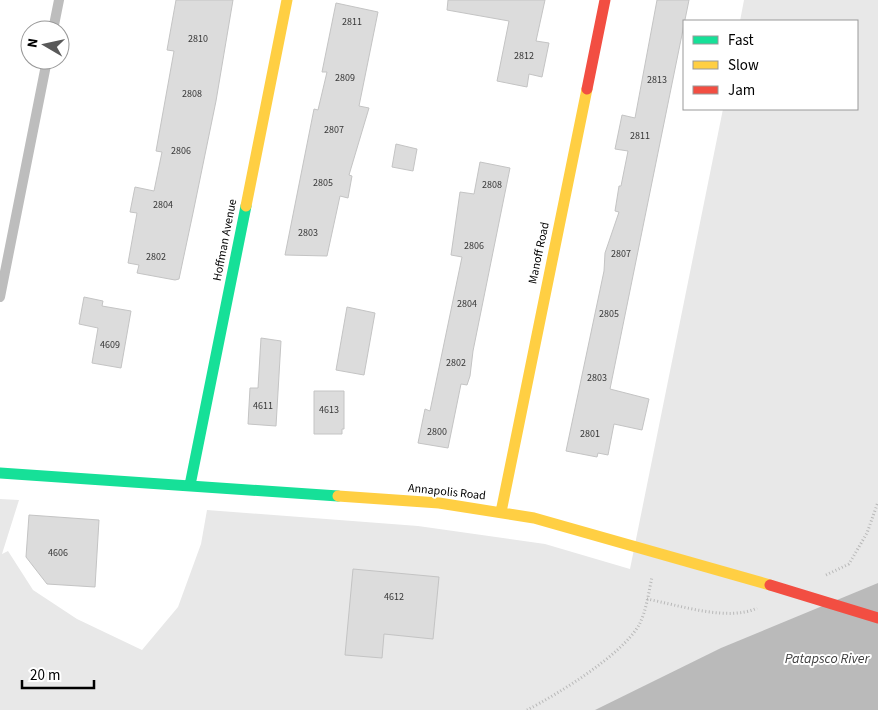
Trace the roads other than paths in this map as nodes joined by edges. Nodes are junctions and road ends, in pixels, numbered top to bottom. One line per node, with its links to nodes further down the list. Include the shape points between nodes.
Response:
1 (59, 0): 4 (lane)
2 (287, 0): 8 (street, Hoffman Avenue)
3 (605, 0): 9 (street, Manoff Road)
4 (55, 20)
5 (45, 70): 6 (lane)
6 (0, 297)
7 (0, 473): 8 (street, Annapolis Road)
8 (190, 485): 9 (street, Annapolis Road, via 439,503)
9 (501, 512): 10 (street, Annapolis Road, bridge, via 657,552)
10 (878, 618)

